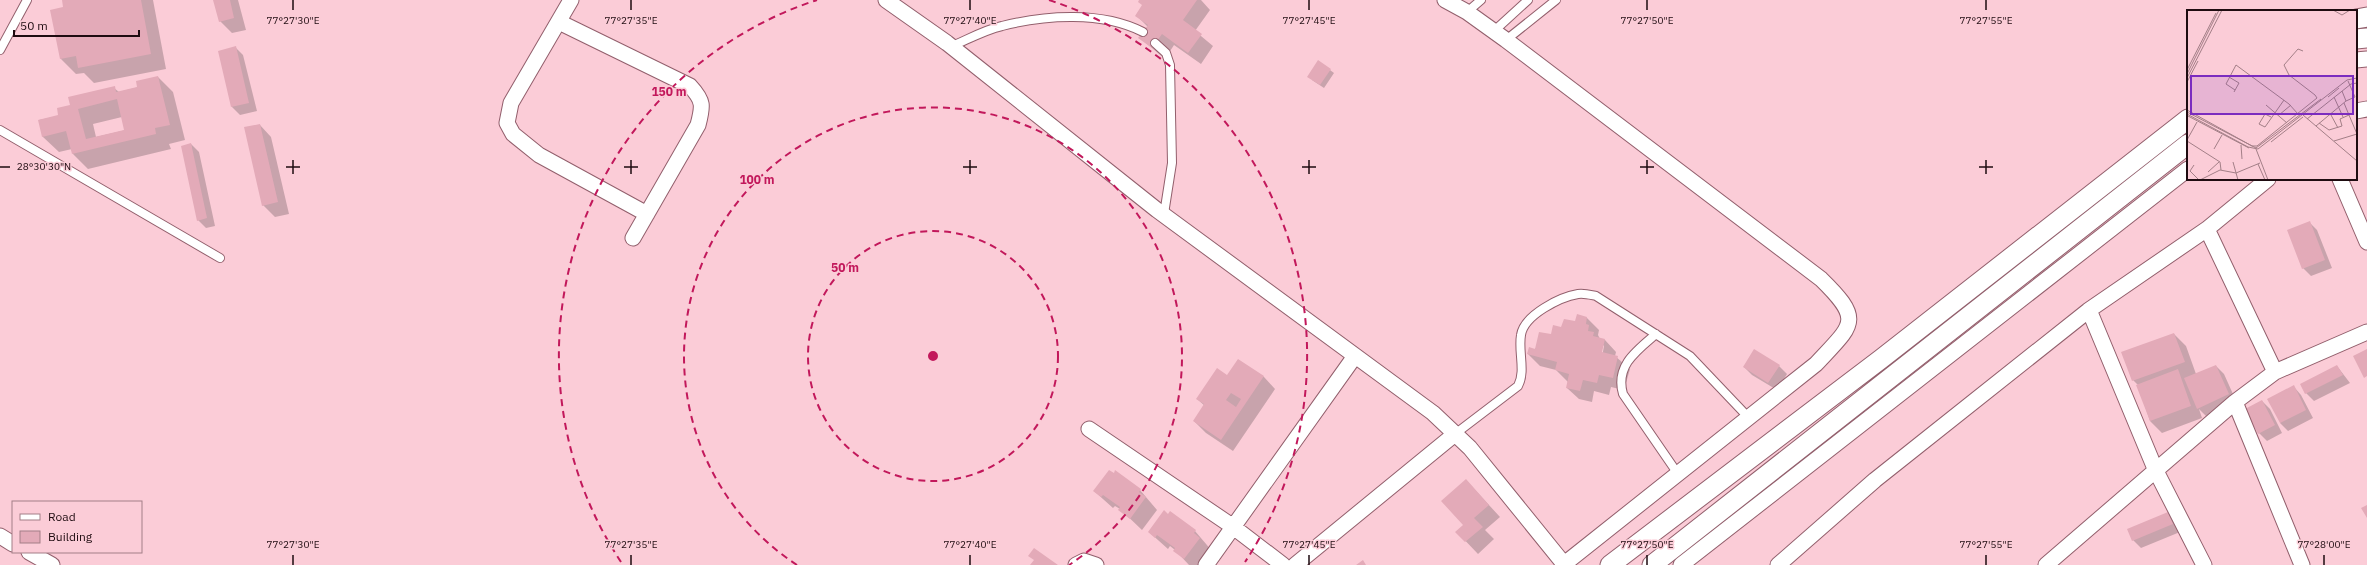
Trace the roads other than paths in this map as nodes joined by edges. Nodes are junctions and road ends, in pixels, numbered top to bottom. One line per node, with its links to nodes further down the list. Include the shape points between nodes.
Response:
1 (27, 0): 19 (lane)
2 (571, 0): 11 (street)
3 (886, 0): 18 (street)
4 (1445, 0): 8 (street)
5 (1481, 0): 8 (lane)
6 (1528, 0): 13 (lane)
7 (1556, 0): 16 (lane)
8 (1467, 12): 13 (street)
9 (2367, 17): 10 (street)
10 (2357, 19)
11 (559, 22): 30 (street, via 511,103 507,123 513,134 539,155); 30 (street, via 690,86 699,96 703,107 698,125)
12 (1143, 32): 18 (lane, via 1131,26 1106,20 1060,18 1001,26)
13 (1493, 32): 16 (street)
14 (2367, 38): 15 (street)
15 (2357, 39)
16 (1506, 40): 42 (street, via 1820,278 1848,309 1849,320 1842,336 1816,364)
17 (1156, 43): 31 (lane, via 1166,53 1170,66 1172,163)
18 (950, 47): 31 (street)
19 (0, 50)
20 (2367, 59): 21 (street)
21 (2357, 60)
22 (2367, 109): 23 (street)
23 (2357, 111)
24 (2187, 120): 58 (street, via 1881,359)
25 (0, 130): 35 (lane)
26 (2187, 145): 59 (street)
27 (2187, 170): 60 (street)
28 (2267, 180): 32 (street)
29 (2340, 180): 34 (street)
30 (647, 214): 33 (street)
31 (1164, 214): 39 (street)
32 (2207, 229): 36 (street); 40 (street)
33 (633, 238)
34 (2367, 242)
35 (220, 258)
36 (2089, 310): 45 (street); 61 (street, via 1875,480)
37 (2367, 332): 40 (street)
38 (1656, 334): 42 (lane, via 1690,356); 44 (lane, via 1596,296 1580,294 1564,297 1539,311 1523,327 1521,376 1518,386); 46 (lane, via 1633,353 1622,370 1620,384 1623,394)
39 (1355, 356): 44 (street, via 1433,413); 47 (street)
40 (2275, 372): 41 (street)
41 (2235, 402): 45 (street); 64 (street)
42 (1749, 418): 46 (street)
43 (1089, 429): 47 (street)
44 (1455, 434): 51 (street, via 1470,448); 57 (street)
45 (2156, 471): 62 (street); 63 (street)
46 (1678, 474): 51 (street)
47 (1232, 526): 55 (street); 56 (street)
48 (0, 536): 49 (street)
49 (12, 543)
50 (31, 553): 52 (street)
51 (1563, 564)
52 (52, 565)
53 (1076, 565): 54 (street, via 1084,561)
54 (1096, 565)
55 (1206, 565)
56 (1283, 565)
57 (1295, 565)
58 (1610, 565)
59 (1652, 565)
60 (1682, 565)
61 (1778, 565)
62 (2046, 565)
63 (2204, 565)
64 (2302, 565)

